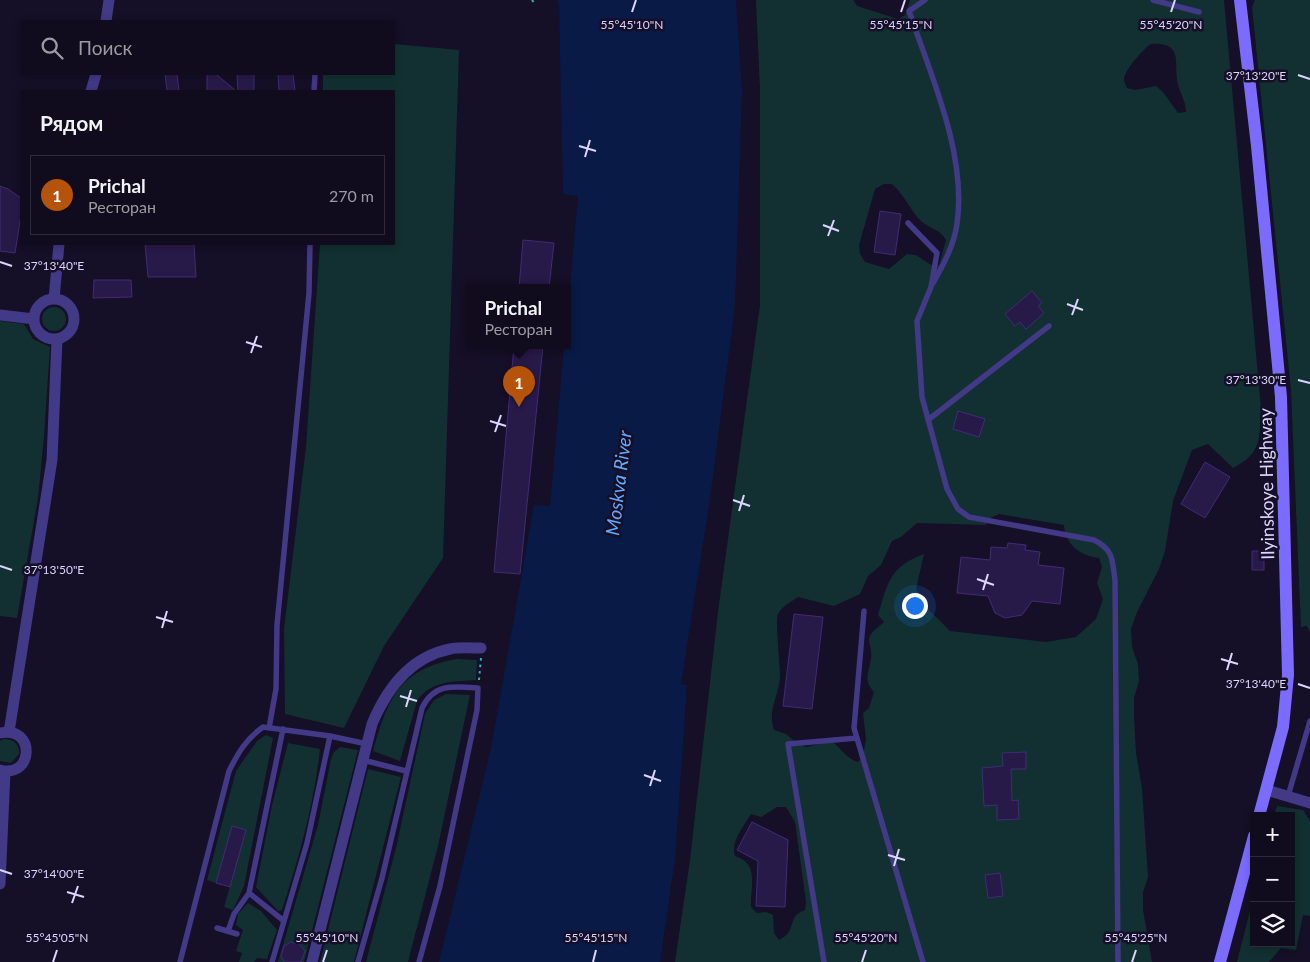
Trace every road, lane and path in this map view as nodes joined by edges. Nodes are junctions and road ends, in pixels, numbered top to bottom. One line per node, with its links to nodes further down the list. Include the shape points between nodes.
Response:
1 (109, 0): 8 (street)
2 (532, 0): 6 (path)
3 (925, 0): 16 (lane, via 909,11 955,151 959,191 957,224 949,255)
4 (1153, 0): 7 (lane)
5 (1240, 0): 36 (main road, Ilyinskoye Highway, via 1281,396 1288,675 1283,727)
6 (534, 4)
7 (1199, 12)
8 (106, 20)
9 (96, 75): 11 (street)
10 (315, 75): 12 (lane)
11 (91, 90)
12 (314, 90)
13 (908, 223): 16 (lane, via 937,253)
14 (59, 245): 17 (street)
15 (310, 245): 27 (lane, via 309,293)
16 (931, 287): 22 (lane, via 918,321 922,397)
17 (54, 299): 19 (street, via 38,308); 21 (street, via 67,303 74,314 69,333)
18 (0, 315): 19 (street)
19 (34, 319): 21 (street, via 38,332 44,337)
20 (1049, 326): 22 (lane)
21 (57, 339): 29 (street, via 52,460)
22 (928, 420): 54 (lane, via 947,489 958,509 969,517 1094,540 1106,546 1111,557 1115,580)
23 (864, 611): 31 (lane, via 854,728)
24 (481, 648): 25 (path); 32 (street, via 452,648 427,657 407,670 380,707)
25 (478, 688): 35 (lane, via 442,687 427,699); 51 (lane, via 477,710 440,886)
26 (1310, 721): 37 (lane)
27 (270, 728): 28 (lane); 47 (lane, via 263,727 250,736 229,772)
28 (283, 729): 30 (lane); 42 (lane)
29 (5, 732): 34 (street, via 20,736 26,755 19,767)
30 (330, 736): 32 (lane); 43 (lane, via 308,842)
31 (858, 738): 52 (lane, via 788,744); 53 (lane)
32 (367, 744): 33 (street)
33 (363, 760): 35 (lane); 49 (street)
34 (3, 771): 41 (street)
35 (406, 771): 50 (lane, via 382,878)
36 (1266, 790): 37 (street); 39 (main road, Ilyinskoye Highway)
37 (1288, 796): 38 (street)
38 (1310, 803)
39 (1260, 812)
40 (1250, 851): 55 (main road)
41 (0, 884)
42 (249, 893): 43 (lane); 45 (lane, via 234,914)
43 (284, 921): 48 (lane)
44 (217, 928): 45 (lane)
45 (228, 931): 46 (lane)
46 (237, 934)
47 (180, 962)
48 (272, 962)
49 (312, 962)
50 (358, 962)
51 (419, 962)
52 (824, 962)
53 (924, 962)
54 (1118, 962)
55 (1220, 962)

